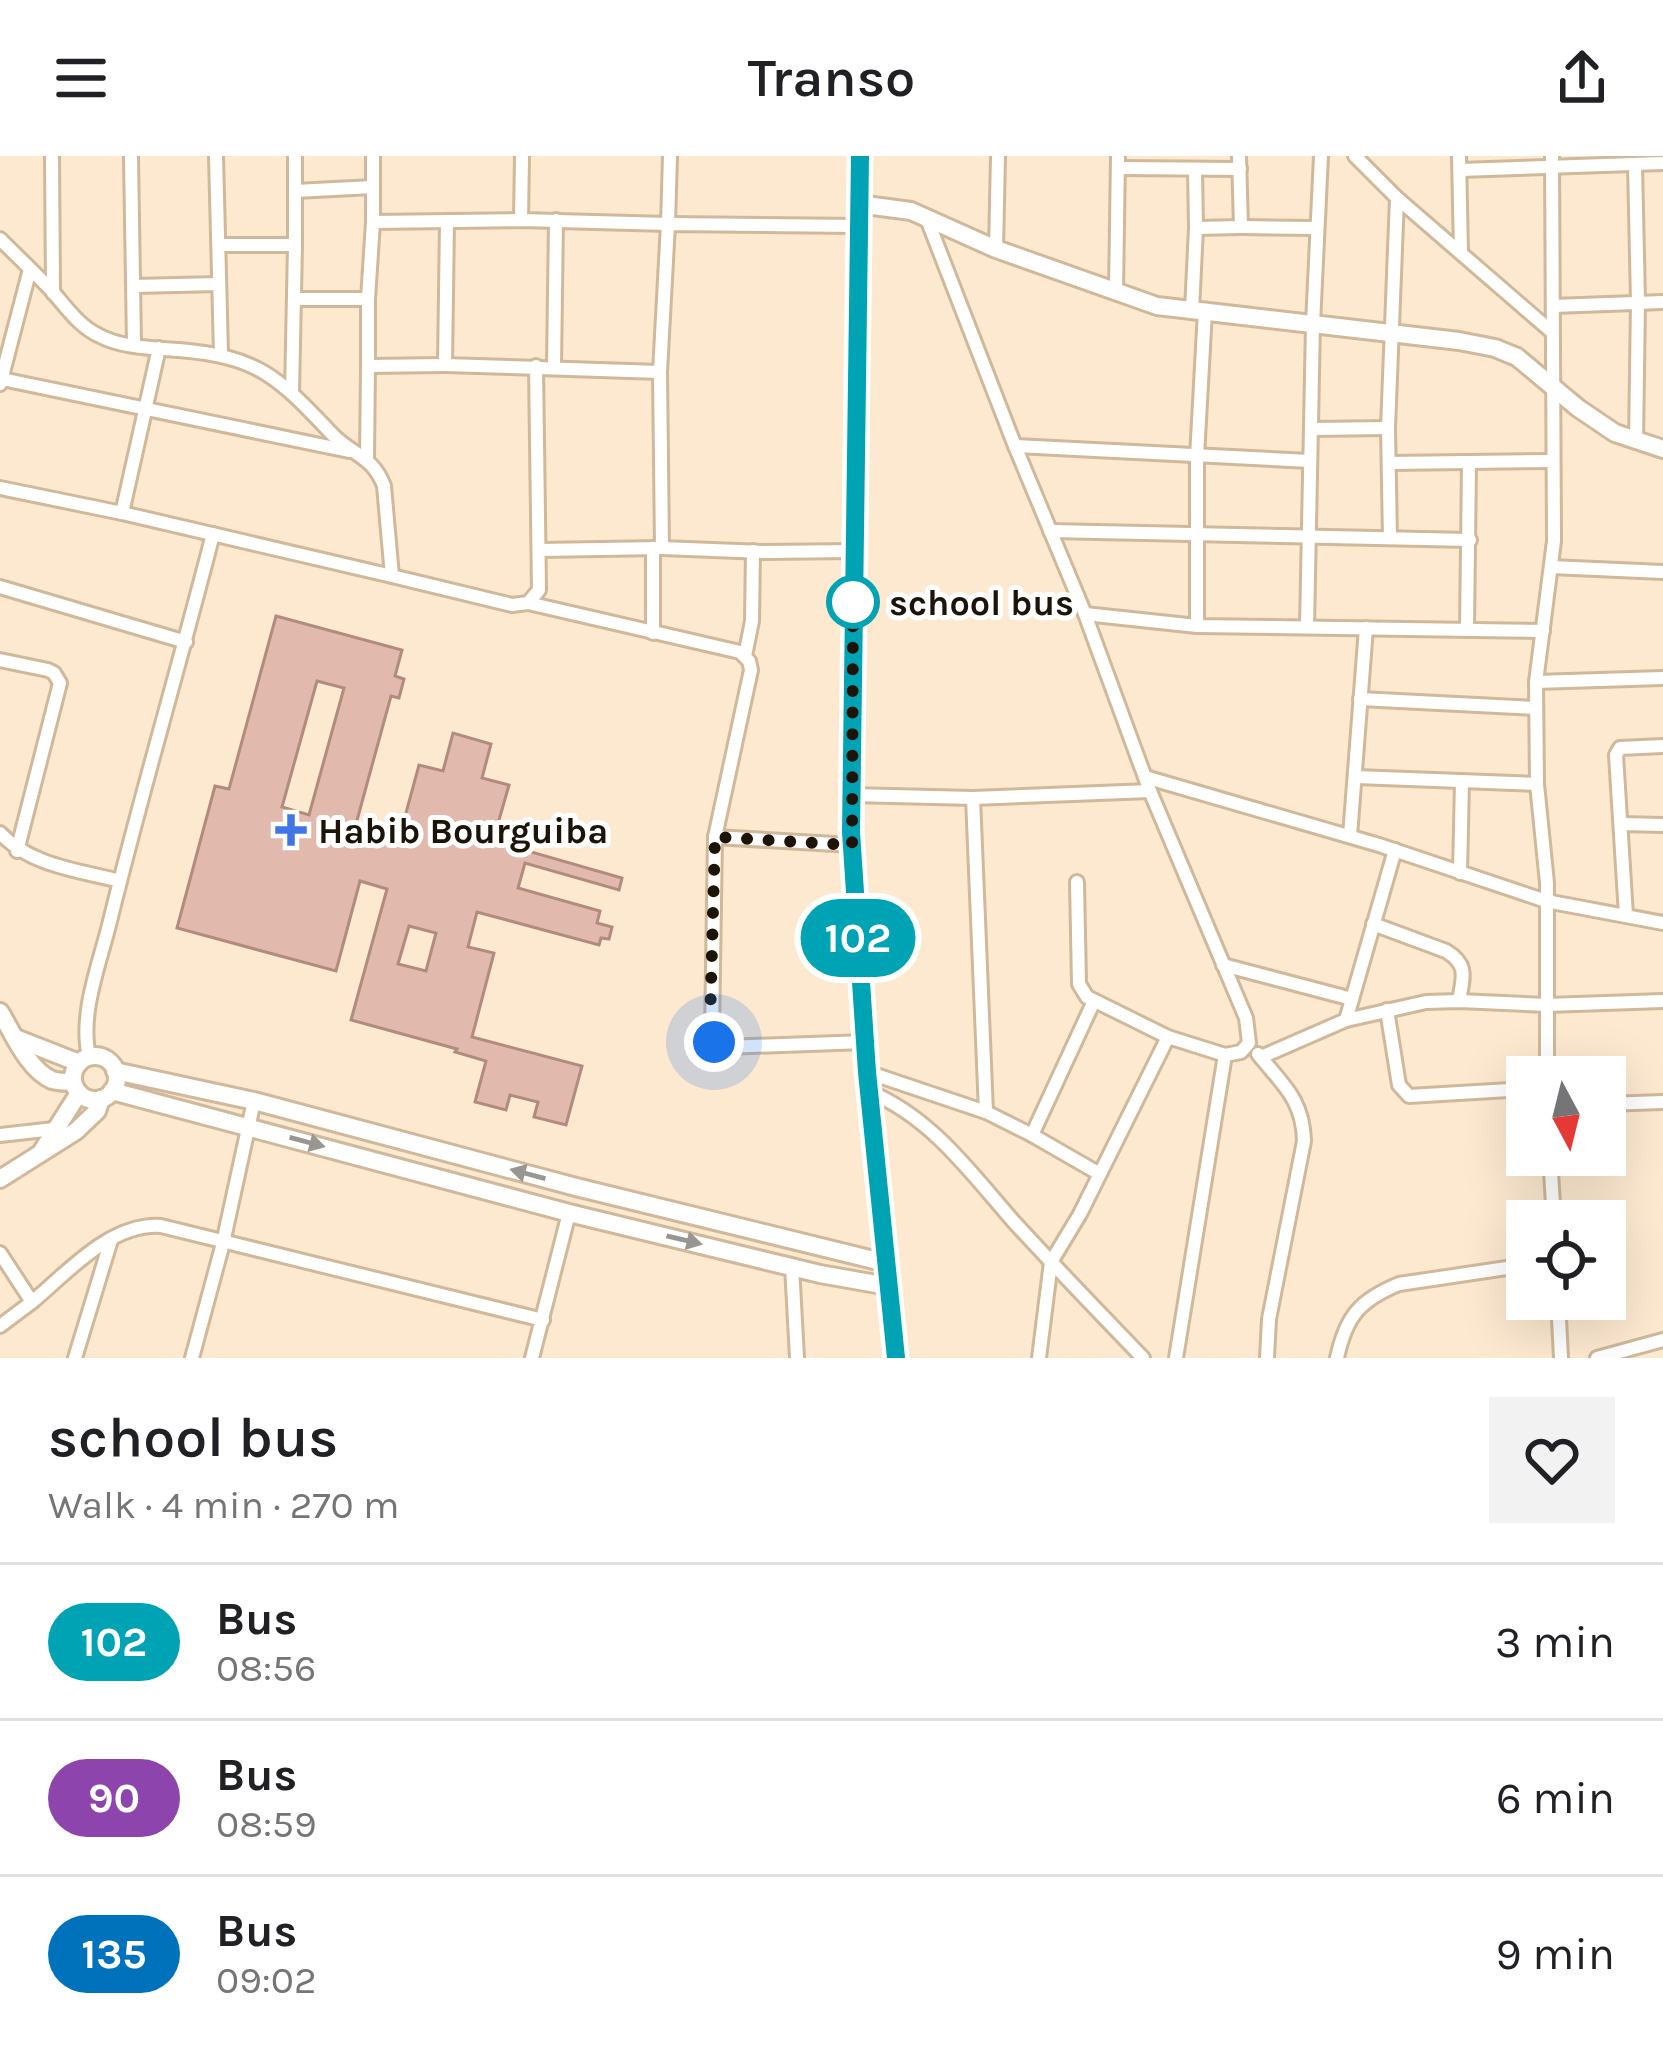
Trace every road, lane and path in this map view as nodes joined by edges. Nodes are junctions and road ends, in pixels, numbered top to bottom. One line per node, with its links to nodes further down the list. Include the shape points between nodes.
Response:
1 (52, 156): 42 (street)
2 (131, 156): 40 (street)
3 (217, 156): 35 (street)
4 (295, 156): 20 (street)
5 (373, 156): 19 (street)
6 (522, 156): 24 (street)
7 (670, 156): 28 (street)
8 (860, 156): 22 (main road)
9 (998, 156): 36 (street)
10 (1321, 156): 32 (street)
11 (1355, 156): 21 (street)
12 (1552, 161): 15 (street); 17 (street); 47 (street)
13 (1118, 162): 18 (street); 41 (street)
14 (1239, 163): 18 (street); 30 (street)
15 (1460, 163): 37 (street)
16 (1663, 163): 17 (street)
17 (1635, 164): 45 (street)
18 (1195, 169): 31 (street)
19 (373, 187): 20 (street); 27 (street)
20 (295, 191): 34 (street)
21 (1397, 198): 37 (street); 51 (street)
22 (858, 204): 23 (street); 29 (main road)
23 (927, 219): 36 (street); 67 (street)
24 (521, 220): 25 (street); 26 (street)
25 (556, 220): 28 (street); 58 (street)
26 (446, 221): 27 (street); 55 (street)
27 (373, 222): 44 (street)
28 (668, 224): 29 (street); 59 (street)
29 (857, 226): 87 (main road)
30 (1241, 226): 31 (street); 32 (street)
31 (1196, 228): 48 (street)
32 (1316, 229): 49 (street)
33 (0, 239): 38 (street)
34 (295, 244): 35 (street); 43 (street)
35 (219, 245): 39 (street)
36 (996, 249): 41 (street)
37 (1461, 253): 50 (street)
38 (30, 269): 42 (street); 60 (street)
39 (219, 284): 40 (street); 54 (street)
40 (134, 286): 52 (street)
41 (1116, 292): 48 (street)
42 (53, 293): 52 (street, via 88,329)
43 (296, 299): 44 (street); 62 (street)
44 (368, 299): 56 (street)
45 (1638, 302): 46 (street); 47 (street); 66 (street)
46 (1663, 302)
47 (1553, 306): 50 (street)
48 (1199, 310): 49 (street); 71 (street)
49 (1313, 324): 51 (street); 65 (street)
50 (1552, 332): 61 (street)
51 (1391, 333): 61 (street, via 1495,348); 64 (street)
52 (134, 345): 53 (street)
53 (159, 348): 54 (street); 63 (street)
54 (221, 355): 62 (street, via 248,362)
55 (445, 365): 56 (street); 57 (street)
56 (368, 366): 70 (street)
57 (536, 366): 58 (street); 85 (street)
58 (554, 367): 59 (street)
59 (661, 372): 84 (street)
60 (1, 382): 63 (street)
61 (1553, 385): 66 (street); 73 (street)
62 (292, 393): 69 (street)
63 (146, 409): 69 (street); 77 (street)
64 (1388, 428): 65 (street); 74 (street)
65 (1311, 429): 72 (street)
66 (1636, 442): 68 (street)
67 (1015, 446): 71 (street); 78 (street)
68 (1663, 448)
69 (350, 452): 70 (street)
70 (367, 458): 90 (street, via 384,486)
71 (1198, 458): 72 (street); 79 (street)
72 (1310, 461): 81 (street)
73 (1553, 461): 75 (street); 88 (street)
74 (1389, 463): 75 (street); 82 (street)
75 (1469, 463): 83 (street)
76 (0, 488): 77 (street)
77 (122, 513): 80 (street)
78 (1050, 531): 79 (street); 93 (street)
79 (1198, 533): 81 (street); 94 (street)
80 (213, 534): 90 (street); 100 (street)
81 (1309, 534): 82 (street); 95 (street)
82 (1390, 538): 83 (street)
83 (1470, 540): 97 (street)
84 (658, 548): 85 (street); 86 (street); 99 (street)
85 (540, 550): 92 (street, via 539,590)
86 (753, 551): 87 (street); 101 (street)
87 (853, 551): 112 (main road)
88 (1551, 567): 89 (street); 98 (street)
89 (1663, 572)
90 (392, 576): 92 (street)
91 (0, 587): 100 (street)
92 (528, 603): 99 (street)
93 (1084, 614): 94 (street); 110 (street)
94 (1197, 626): 95 (street)
95 (1307, 627): 96 (street)
96 (1366, 628): 97 (street); 105 (street)
97 (1467, 630): 98 (street)
98 (1543, 631): 104 (street)
99 (653, 633): 101 (street)
100 (185, 642): 123 (street)
101 (745, 656): 118 (street, via 751,670)
102 (0, 660): 120 (street, via 48,670 60,683)
103 (1663, 678): 104 (street)
104 (1536, 682): 106 (street)
105 (1360, 699): 106 (street); 108 (street)
106 (1536, 708): 111 (street)
107 (1663, 746): 114 (street, via 1617,752)
108 (1356, 777): 109 (street); 117 (street)
109 (1462, 781): 111 (street); 122 (street)
110 (1148, 784): 113 (street); 117 (street); 129 (street)
111 (1537, 784): 125 (street)
112 (851, 795): 113 (street); 119 (main road)
113 (973, 798): 156 (street)
114 (1621, 824): 115 (street); 126 (street)
115 (1663, 825)
116 (0, 833): 120 (street)
117 (1350, 836): 121 (street)
118 (715, 837): 119 (street); 140 (street, via 714,1042)
119 (852, 845): 140 (main road)
120 (17, 850): 123 (street)
121 (1395, 850): 122 (street); 128 (street)
122 (1460, 872): 125 (street)
123 (120, 881): 145 (street)
124 (1076, 883): 132 (street, via 1078,984)
125 (1546, 901): 126 (street); 134 (street)
126 (1627, 916): 127 (street)
127 (1663, 923)
128 (1373, 924): 130 (street); 131 (street, via 1456,957)
129 (1223, 965): 130 (street); 141 (street)
130 (1352, 999): 137 (street)
131 (1460, 1000): 134 (street); 135 (street)
132 (1094, 1001): 138 (street); 160 (street)
133 (1663, 1001): 134 (street)
134 (1547, 1005): 143 (street)
135 (1387, 1010): 137 (street); 150 (street, via 1404,1094)
136 (0, 1012): 139 (street)
137 (1346, 1020): 144 (street)
138 (1168, 1037): 142 (street); 162 (street)
139 (17, 1039): 145 (street); 146 (street)
140 (865, 1042): 148 (main road)
141 (1249, 1043): 142 (street); 144 (street)
142 (1226, 1055): 186 (street)
143 (1547, 1056)
144 (1261, 1058): 187 (street, via 1304,1124)
145 (84, 1060): 147 (street, via 104,1058); 149 (street, via 74,1072)
146 (37, 1067): 149 (street); 157 (street, via 55,1096)
147 (116, 1071): 152 (street); 153 (street)
148 (867, 1072): 151 (main road); 156 (street)
149 (76, 1087): 152 (street, via 89,1099); 157 (street)
150 (1506, 1090)
151 (870, 1092): 168 (street, via 915,1116 949,1147); 169 (main road)
152 (107, 1095): 158 (street); 161 (street, via 88,1121)
153 (254, 1101): 158 (street); 169 (street, one-way to 153)
154 (1663, 1102): 155 (street)
155 (1626, 1103)
156 (986, 1112): 160 (street)
157 (58, 1124): 159 (street); 161 (street)
158 (248, 1127): 164 (street, one-way to 164); 166 (street)
159 (0, 1135)
160 (1032, 1135): 162 (street)
161 (41, 1152): 163 (street)
162 (1098, 1173): 168 (street)
163 (0, 1179)
164 (569, 1213): 170 (street, one-way to 170); 174 (street)
165 (111, 1239): 166 (street, via 146,1225); 173 (street); 179 (street)
166 (223, 1243): 174 (street); 180 (street)
167 (0, 1253): 173 (street)
168 (1051, 1262): 184 (street); 185 (street)
169 (886, 1263): 172 (main road)
170 (792, 1266): 172 (street); 182 (street)
171 (1506, 1268): 188 (street, via 1400,1284 1373,1296 1349,1319)
172 (888, 1286): 183 (main road)
173 (32, 1302): 176 (street)
174 (543, 1320): 181 (street)
175 (1559, 1320): 189 (street)
176 (0, 1325)
177 (1663, 1340): 178 (street)
178 (1629, 1354): 190 (street)
179 (75, 1358)
180 (192, 1358)
181 (532, 1358)
182 (797, 1358)
183 (896, 1358)
184 (1040, 1358)
185 (1143, 1358)
186 (1176, 1358)
187 (1267, 1358)
188 (1337, 1358)
189 (1561, 1358)
190 (1597, 1358)

